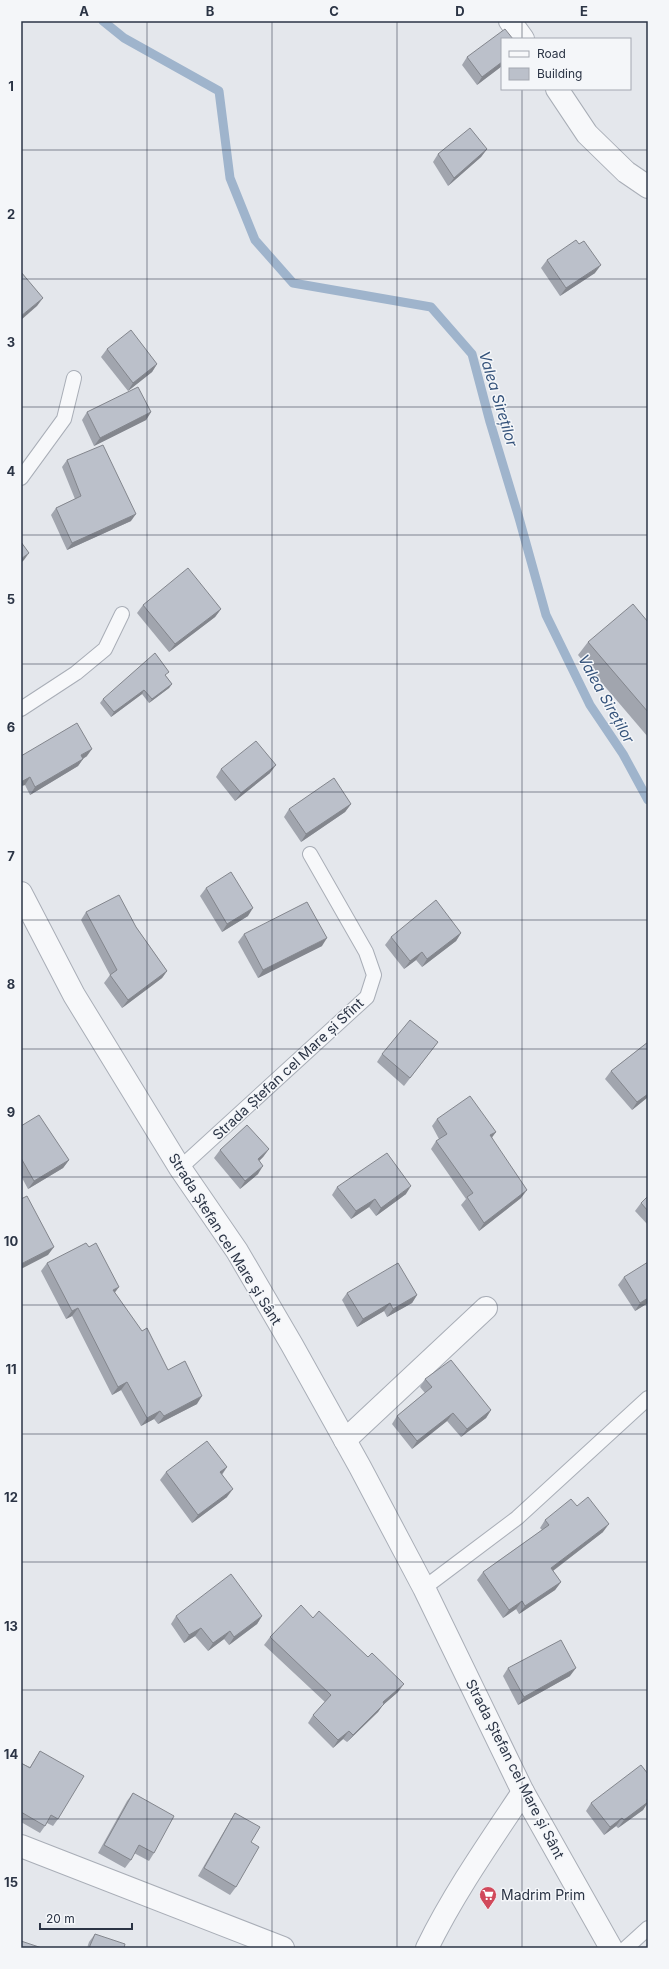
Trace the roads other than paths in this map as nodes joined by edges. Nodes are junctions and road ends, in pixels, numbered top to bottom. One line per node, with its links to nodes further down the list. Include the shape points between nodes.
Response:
1 (510, 21): 2 (street)
2 (522, 38)
3 (557, 90): 4 (street, via 587,134 626,172)
4 (648, 187)
5 (74, 378): 6 (lane, via 64,419)
6 (21, 478)
7 (122, 614): 8 (lane, via 105,649 76,673)
8 (21, 709)
9 (310, 854): 11 (lane, Strada Ștefan cel Mare și Sfînt, via 366,952 374,975 367,997)
10 (21, 893): 11 (street, Strada Ștefan cel Mare și Sânt, via 74,995)
11 (180, 1168): 14 (street, Strada Ștefan cel Mare și Sânt, via 237,1251)
12 (486, 1308): 14 (street)
13 (648, 1398): 15 (lane, via 517,1518)
14 (345, 1440): 15 (street, Strada Ștefan cel Mare și Sânt)
15 (424, 1588): 16 (street, Strada Ștefan cel Mare și Sânt)
16 (524, 1792): 20 (street, via 469,1874); 21 (street, Strada Ștefan cel Mare și Sânt)
17 (21, 1846): 19 (street)
18 (648, 1928): 22 (lane)
19 (283, 1948)
20 (427, 1948)
21 (611, 1948)
22 (626, 1948)

